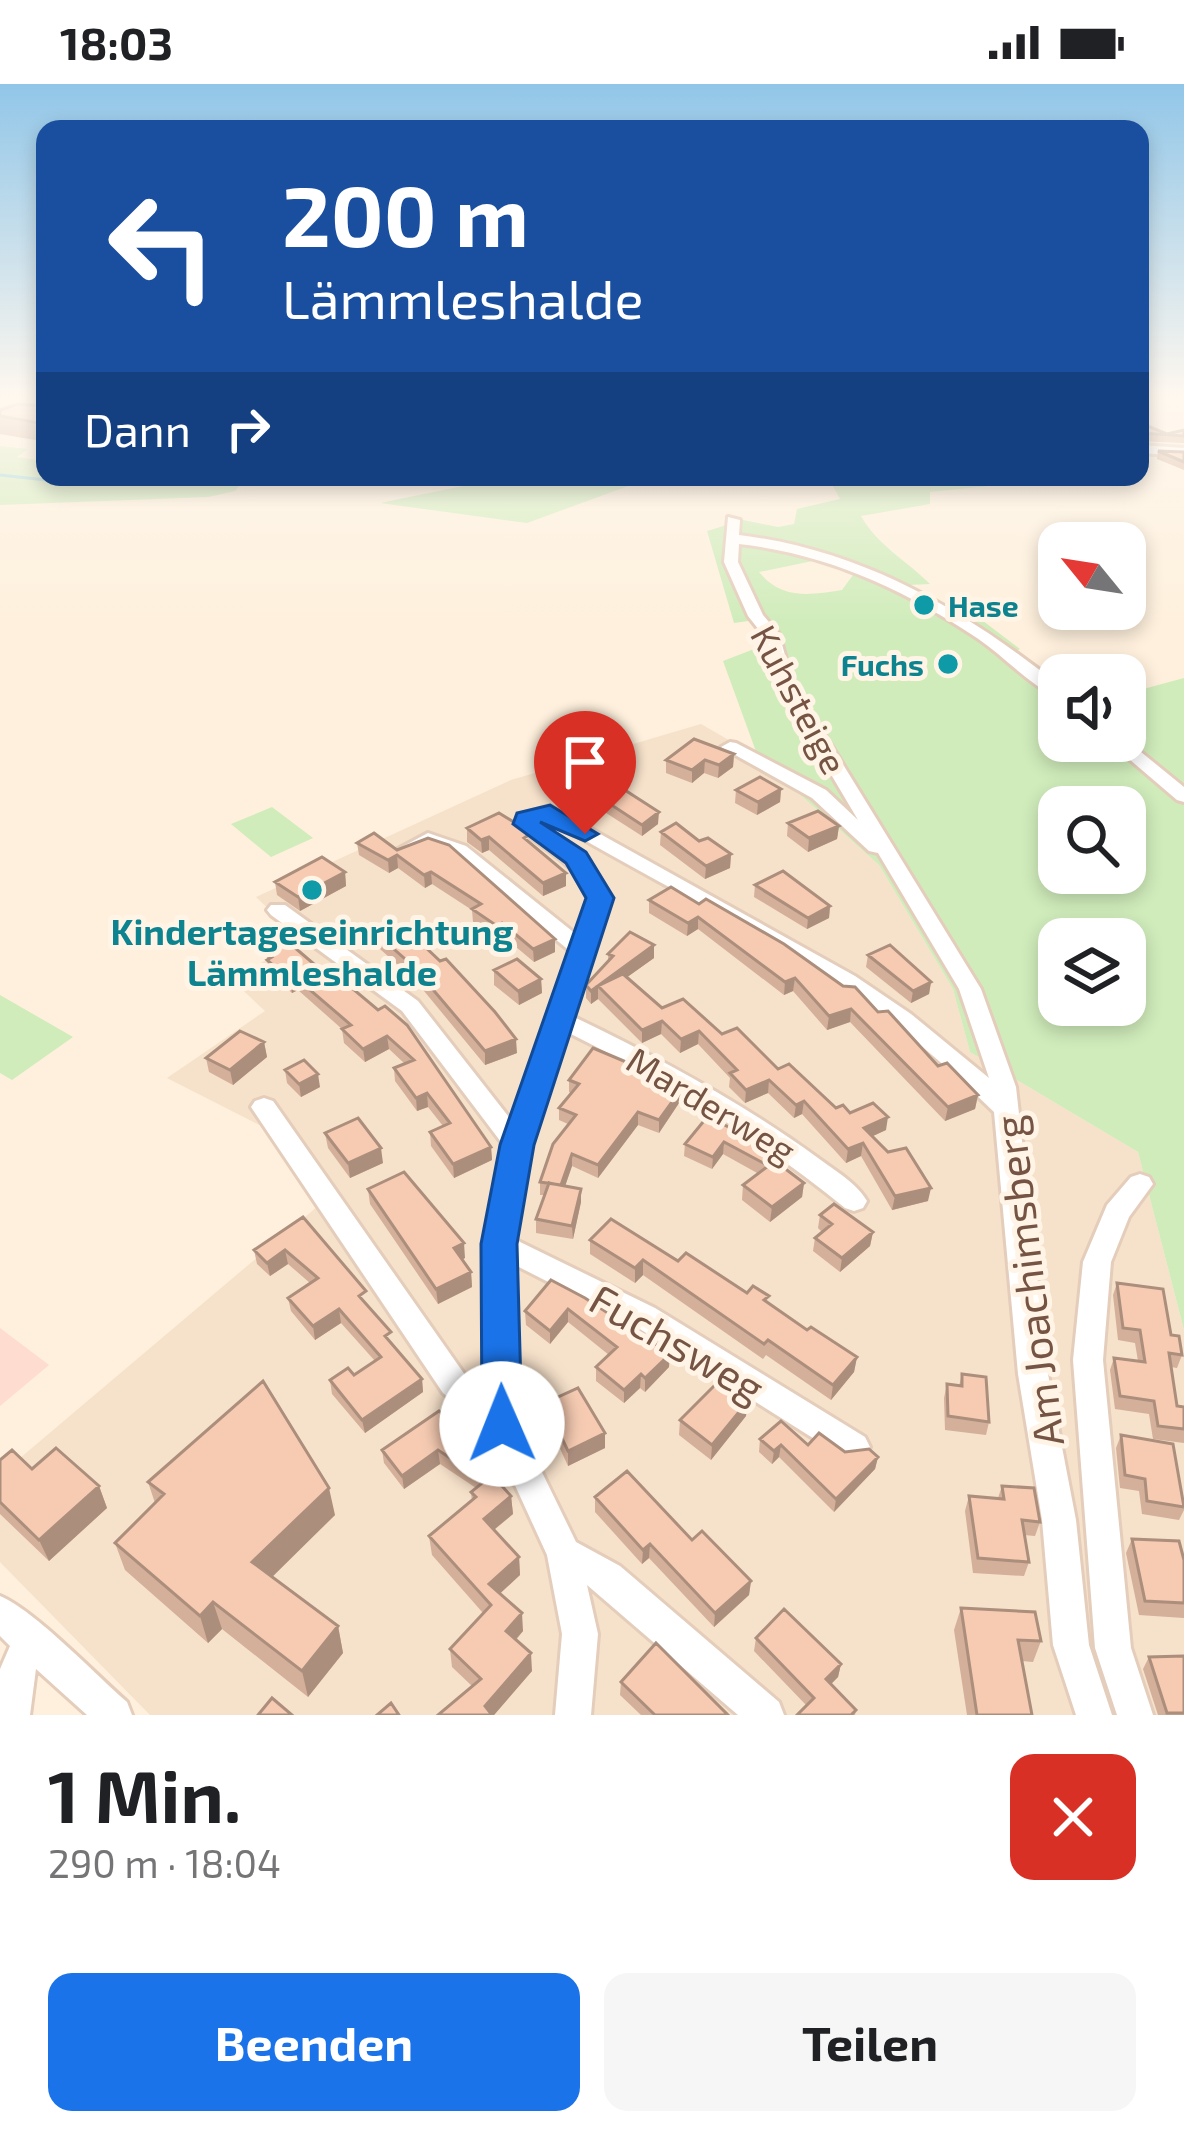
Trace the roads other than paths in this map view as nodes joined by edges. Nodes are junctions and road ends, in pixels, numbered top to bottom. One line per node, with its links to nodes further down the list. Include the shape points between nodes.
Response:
1 (1038, 678): 6 (street, Kuhsteige, via 934,603 821,551 734,530 731,562 771,634 785,683)
2 (730, 747): 6 (street, via 819,794)
3 (1143, 762): 4 (street)
4 (1184, 796)
5 (401, 853): 8 (street, via 428,838 459,850)
6 (899, 868): 11 (street, Am Joachimsberg, via 970,988)
7 (278, 910): 12 (street, via 410,1006)
8 (583, 951): 9 (street); 11 (street, via 600,898 594,880 526,824 530,814 550,812 656,878 774,934 900,1013)
9 (561, 1019): 12 (street); 14 (street, Marderweg, via 795,1151)
10 (264, 1107): 16 (street, via 454,1384)
11 (1007, 1110): 25 (street, Am Joachimsberg, via 1071,1645)
12 (517, 1145): 15 (street)
13 (1140, 1184): 26 (street, Am Joachimsberg, via 1097,1262 1088,1360 1113,1648)
14 (854, 1201)
15 (499, 1244): 16 (street); 17 (street, Fuchsweg, via 645,1318)
16 (502, 1424): 18 (street)
17 (854, 1447)
18 (564, 1554): 23 (street, via 580,1634); 24 (street, via 608,1578)
19 (0, 1612): 20 (street)
20 (31, 1639): 21 (street); 22 (street)
21 (12, 1715)
22 (114, 1715)
23 (573, 1715)
24 (766, 1715)
25 (1094, 1715)
26 (1135, 1715)

